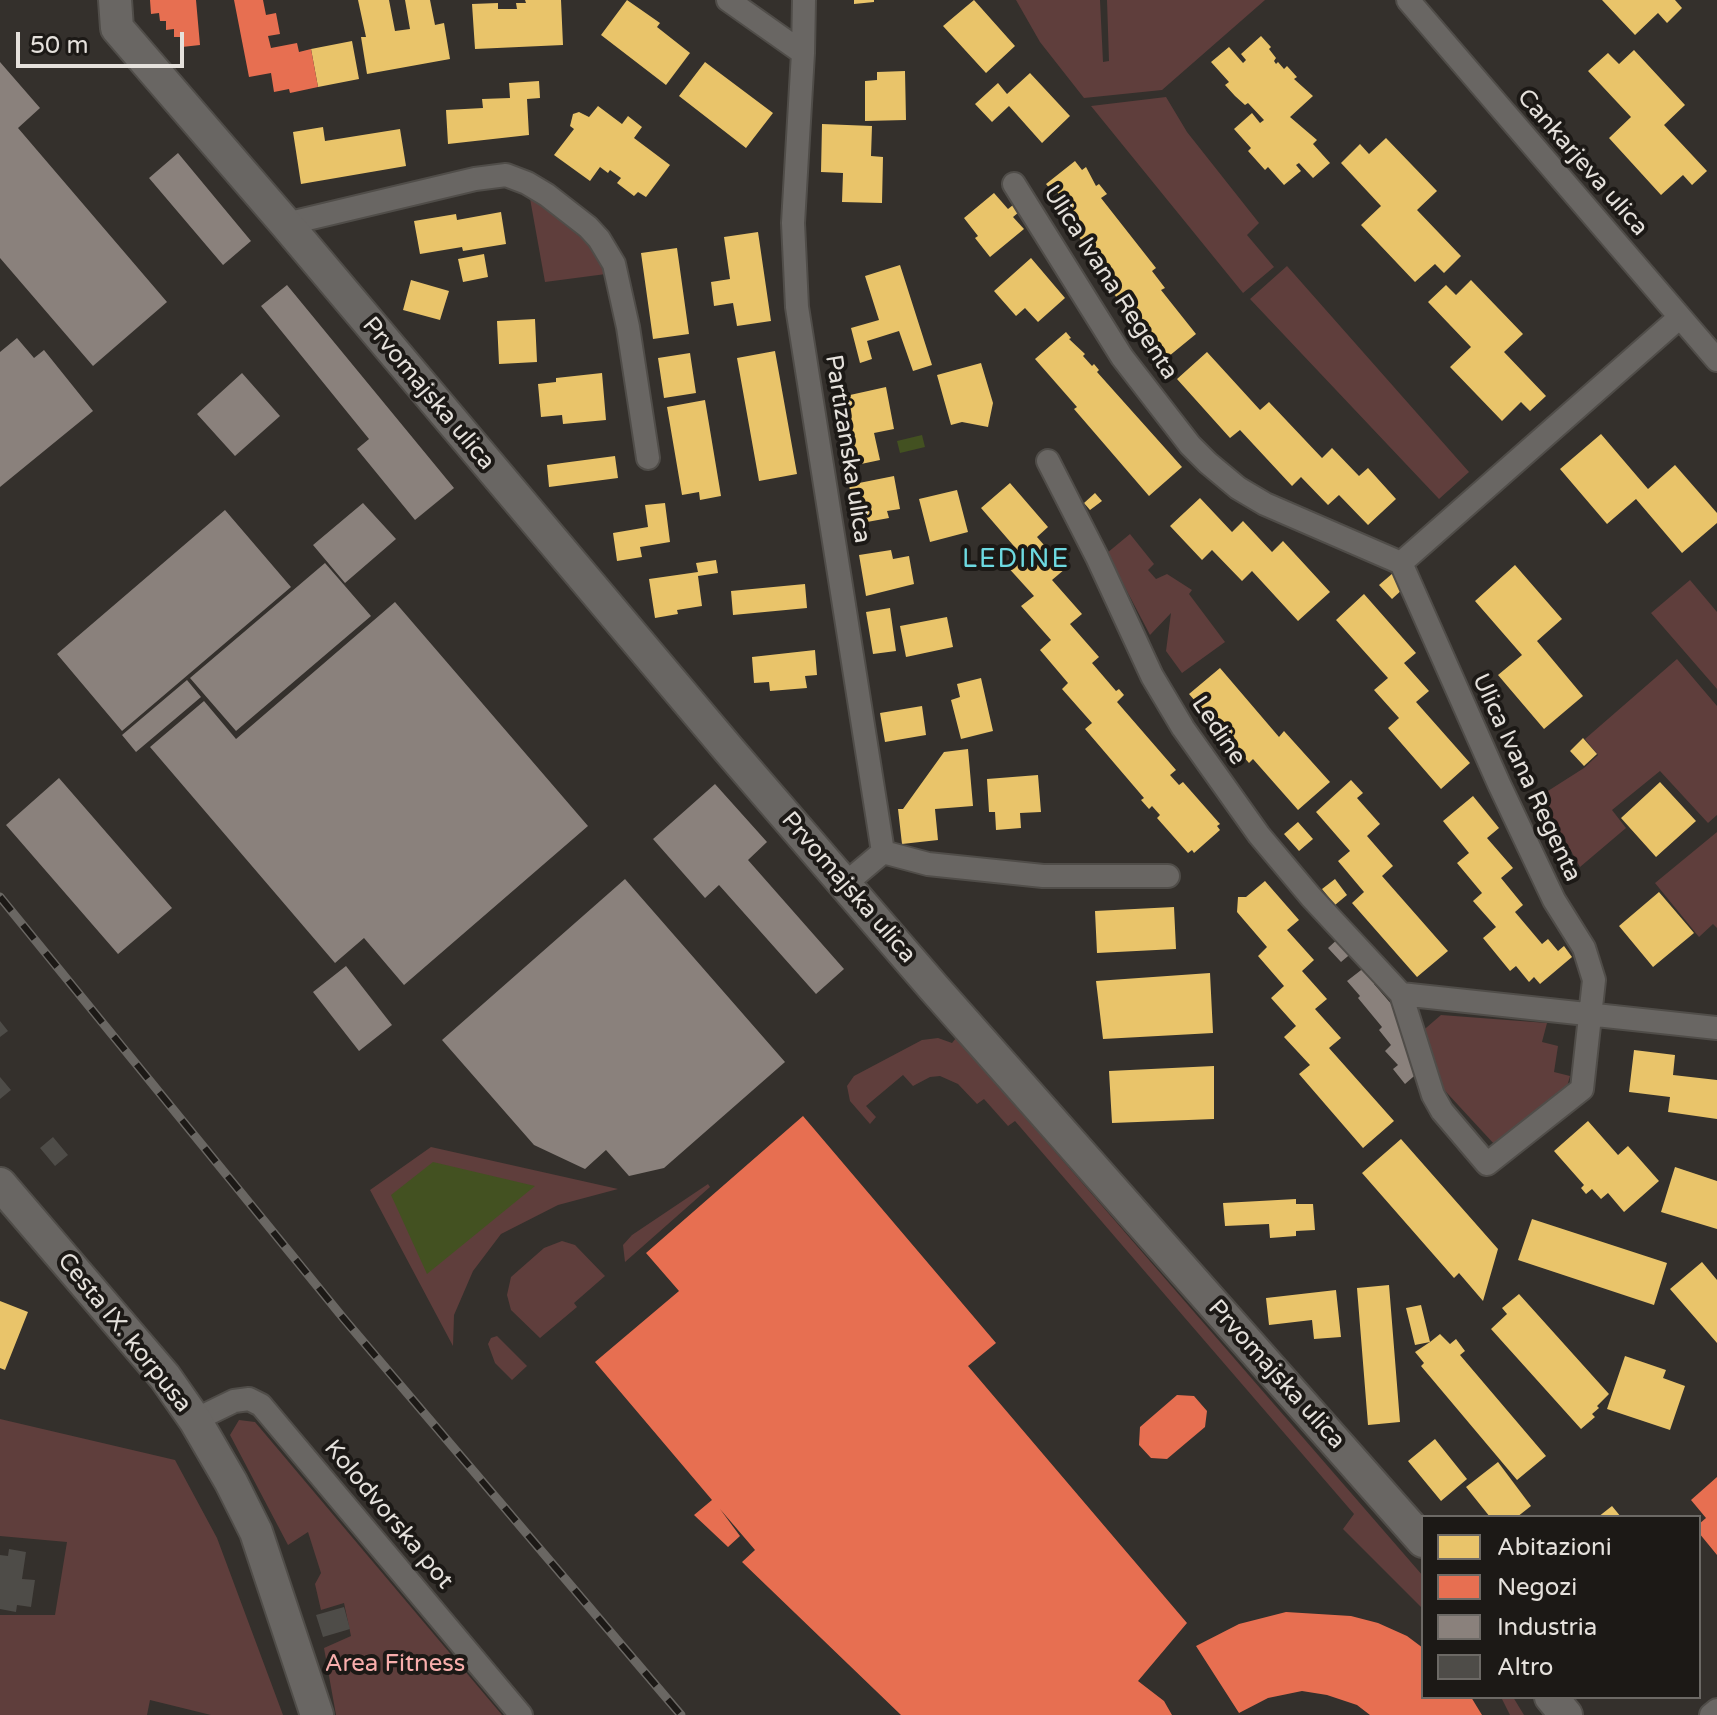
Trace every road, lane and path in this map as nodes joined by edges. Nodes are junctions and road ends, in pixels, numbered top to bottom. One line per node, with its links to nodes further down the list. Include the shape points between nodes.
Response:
1 (728, 0): 5 (street)
2 (804, 0): 5 (street, Partizanska ulica)
3 (1408, 0): 8 (street, Cankarjeva ulica)
4 (116, 14): 7 (street, Prvomajska ulica)
5 (803, 53): 13 (street, Partizanska ulica, via 793,223 797,307)
6 (1014, 184): 12 (street, Ulica Ivana Regenta, via 1122,357 1208,463 1265,504)
7 (286, 224): 10 (street, via 506,175 547,195 588,227 614,264); 15 (street, Prvomajska ulica)
8 (1680, 317): 9 (street, Cankarjeva ulica); 12 (street)
9 (1717, 360)
10 (648, 458)
11 (1048, 461): 16 (street, Ledine, via 1152,676 1183,728 1259,835)
12 (1401, 563): 17 (street, Ulica Ivana Regenta, via 1517,823 1584,948 1594,980)
13 (883, 852): 14 (street, via 928,864 1043,876); 15 (street)
14 (1168, 876)
15 (845, 884): 21 (street, Prvomajska ulica)
16 (1401, 994): 17 (street); 17 (street, Ledine, via 1433,1095 1487,1164 1582,1089)
17 (1590, 1014): 18 (street)
18 (1717, 1028)
19 (0, 1184): 20 (street, Cesta IX. korpusa, via 165,1377)
20 (195, 1420): 24 (street, Cesta IX. korpusa, via 256,1532); 25 (street, Kolodvorska pot, via 234,1401 249,1399 261,1405)
21 (1421, 1539)
22 (1551, 1699): 26 (street)
23 (1717, 1710): 27 (street)
24 (317, 1715)
25 (521, 1715)
26 (1566, 1715)
27 (1711, 1715)

